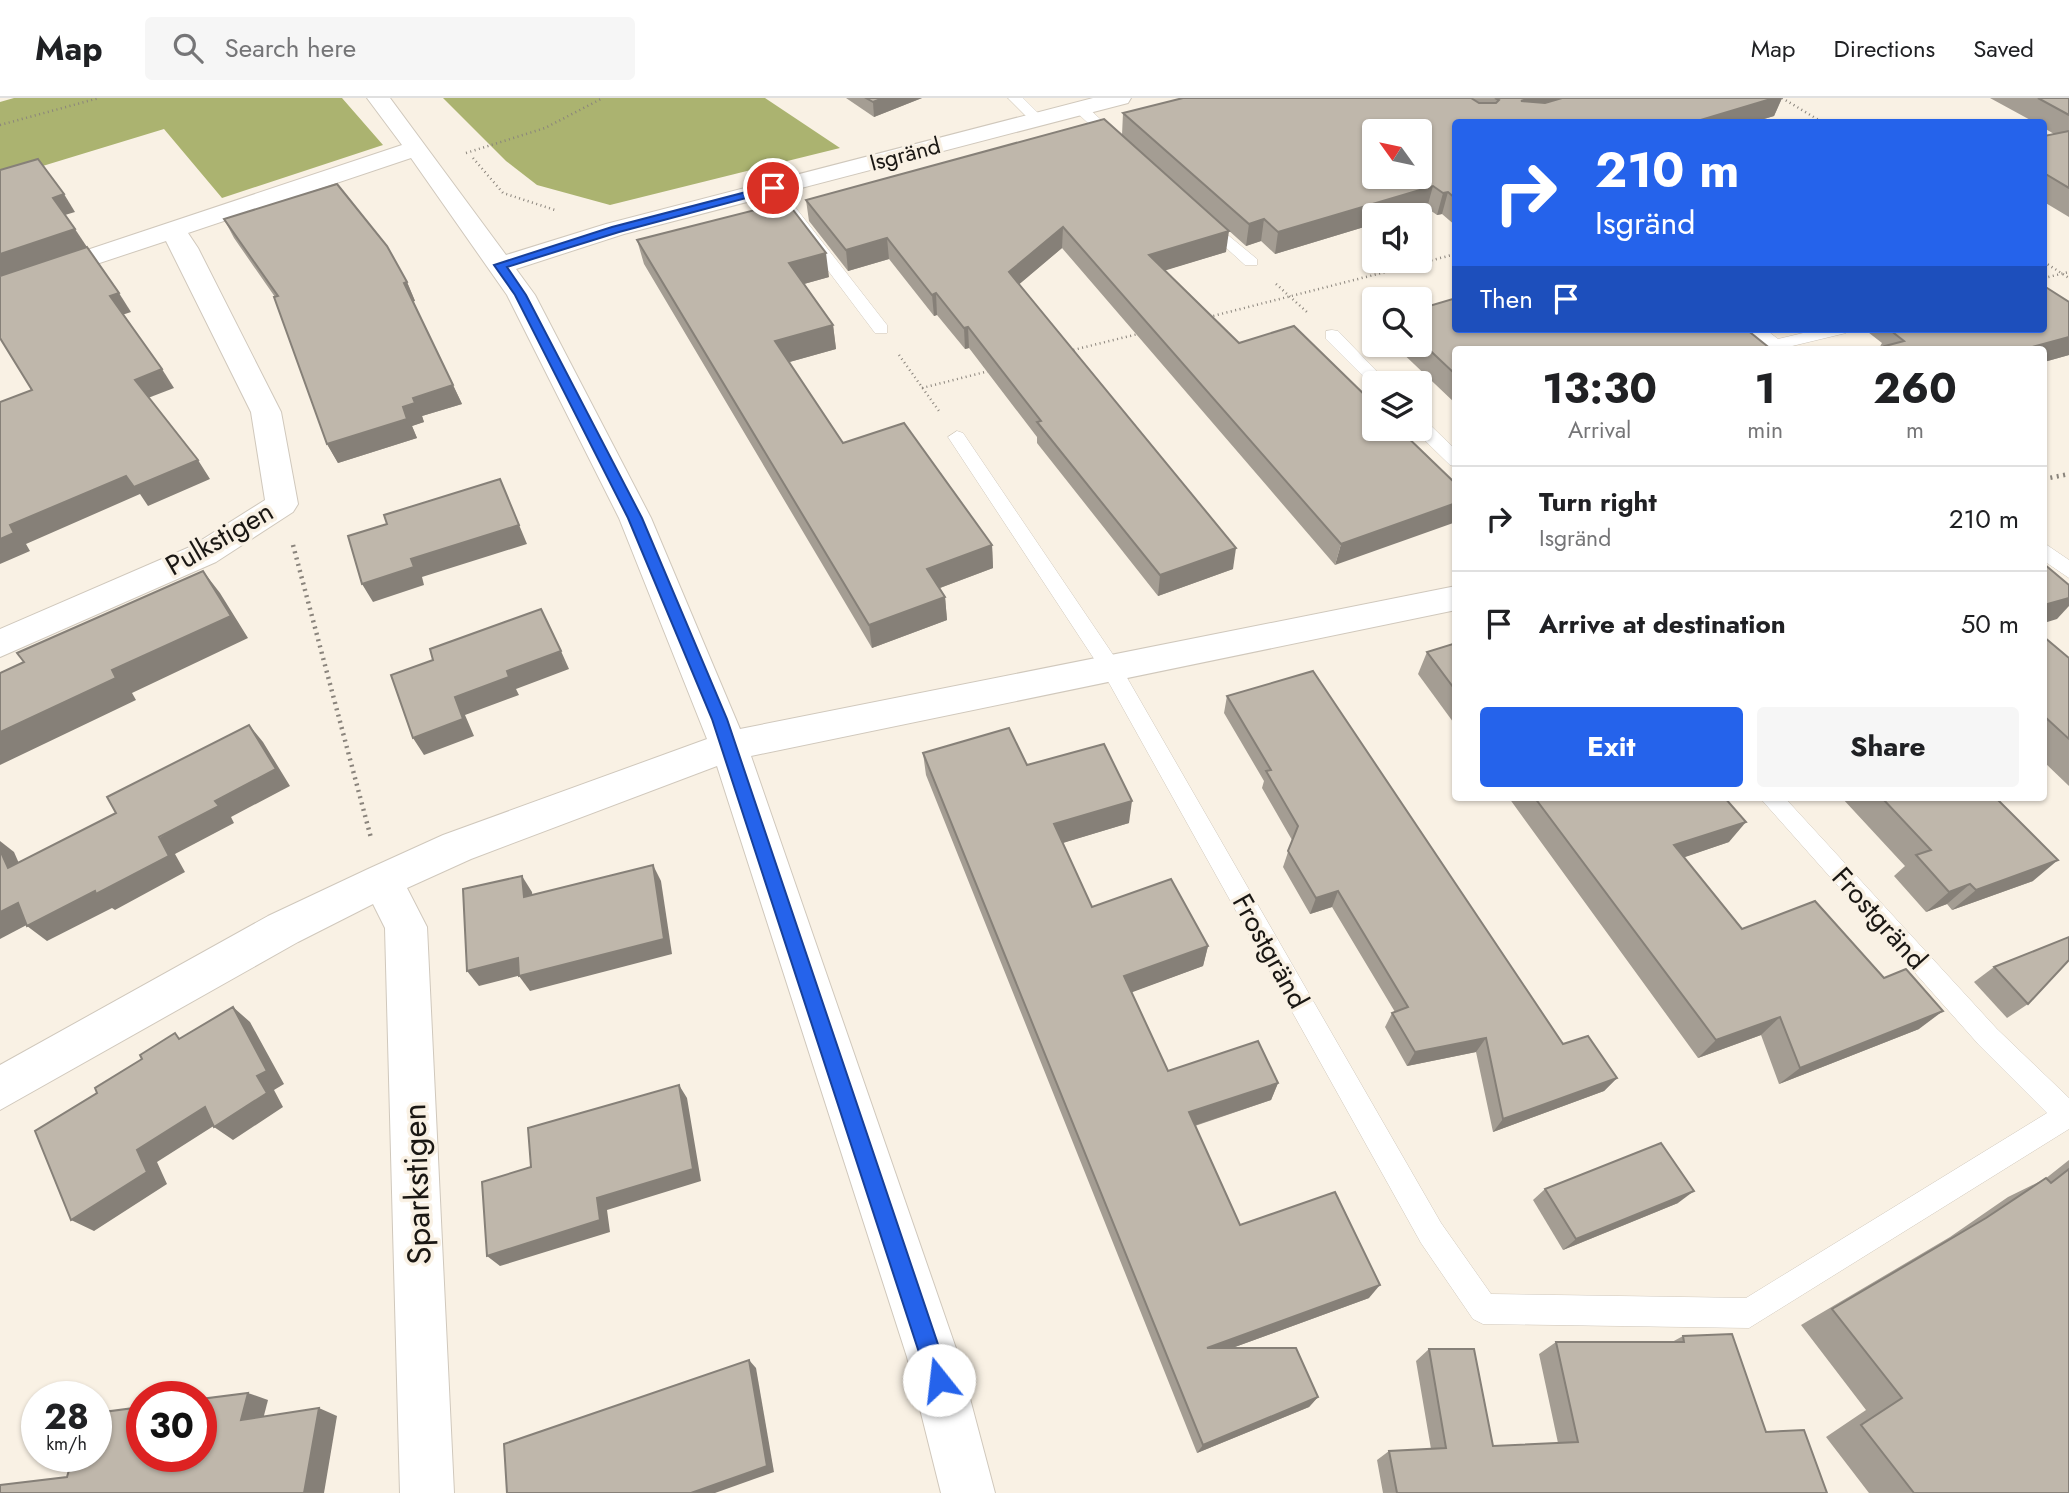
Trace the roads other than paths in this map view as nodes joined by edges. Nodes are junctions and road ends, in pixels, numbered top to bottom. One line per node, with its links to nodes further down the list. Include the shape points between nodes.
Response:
1 (377, 98): 7 (street)
2 (1014, 98): 5 (lane)
3 (1120, 98): 4 (street, Isgränd)
4 (1080, 108): 5 (street, Isgränd); 6 (lane)
5 (1038, 120): 8 (street, Isgränd)
6 (1130, 153)
7 (422, 156): 10 (street); 12 (street)
8 (773, 188): 12 (street, Isgränd); 14 (lane)
9 (1190, 208): 11 (lane)
10 (171, 229): 13 (street); 27 (street, Pulkstigen, via 185,248 266,412 282,504 204,554)
11 (1251, 262)
12 (500, 265): 29 (street, via 521,295 635,518)
13 (0, 288)
14 (881, 330)
15 (1760, 333): 18 (lane)
16 (1826, 333): 19 (lane)
17 (1332, 335): 20 (lane)
18 (1778, 346)
19 (1782, 346)
20 (1368, 371)
21 (957, 437): 28 (lane, Frostgränd)
22 (1432, 437): 23 (lane)
23 (1452, 457)
24 (2047, 553): 25 (lane)
25 (2069, 571)
26 (1452, 599): 28 (street)
27 (0, 644)
28 (1111, 668): 29 (street); 33 (lane, Frostgränd, via 1431,1233 1483,1309 1749,1313)
29 (729, 746): 31 (street, via 457,847); 35 (street, via 933,1357)
30 (1774, 801): 33 (lane, Frostgränd, via 1989,1037)
31 (383, 881): 32 (street, via 283,929); 34 (street, Sparkstigen, via 406,927)
32 (0, 1089)
33 (2069, 1115)
34 (427, 1493)
35 (968, 1493)

